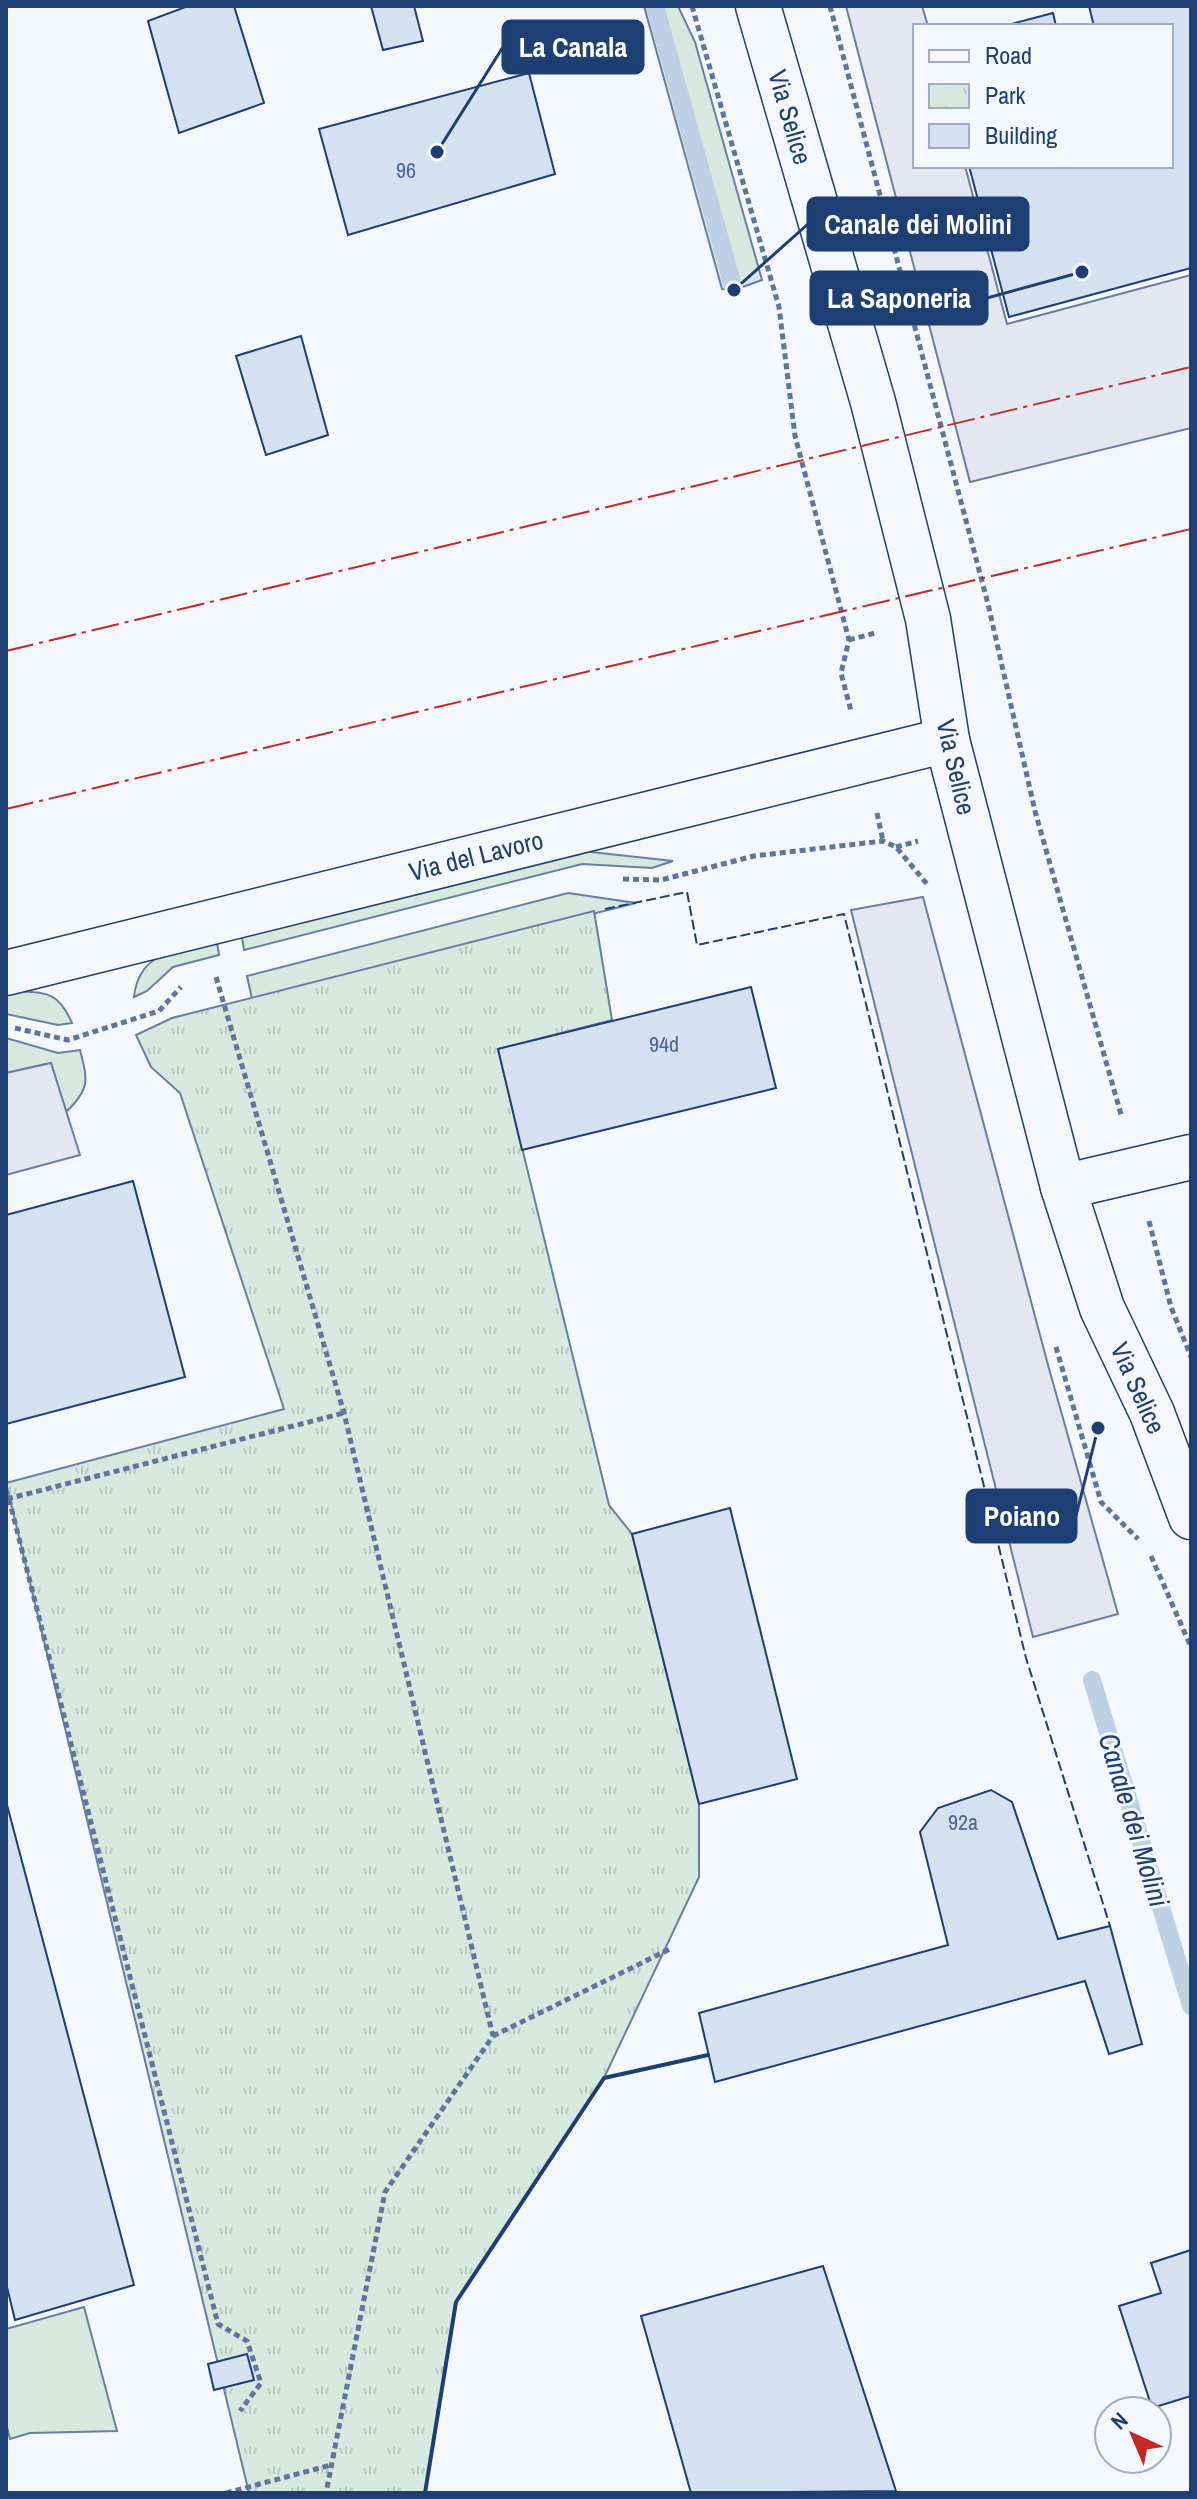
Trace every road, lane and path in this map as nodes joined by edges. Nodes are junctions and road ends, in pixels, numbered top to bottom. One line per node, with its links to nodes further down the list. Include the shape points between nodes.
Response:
1 (692, 6): 4 (path, via 779,307 795,436 849,640)
2 (758, 6): 5 (main road, Via Selice, via 873,402 928,619)
3 (830, 6): 13 (path, via 988,604 1035,811)
4 (841, 673)
5 (947, 740): 8 (main road, Via del Lavoro); 14 (main road, Via Selice)
6 (883, 841): 7 (path)
7 (896, 847)
8 (6, 973)
9 (204, 976): 16 (path, via 215,973)
10 (184, 984): 11 (path, via 159,1011 68,1040)
11 (6, 1026)
12 (1191, 1157): 13 (main road)
13 (1136, 1170): 14 (main road); 15 (path, via 1171,1307)
14 (1063, 1187): 18 (main road, Via Selice, via 1102,1308 1152,1413)
15 (1191, 1357)
16 (344, 1413): 17 (path); 20 (path)
17 (7, 1499): 21 (path, via 218,2324 247,2341 261,2383)
18 (1191, 1517)
19 (670, 1949): 20 (path)
20 (493, 2036): 22 (path, via 385,2192)
21 (240, 2411)
22 (331, 2465): 23 (path); 24 (path)
23 (226, 2493)
24 (326, 2493)

